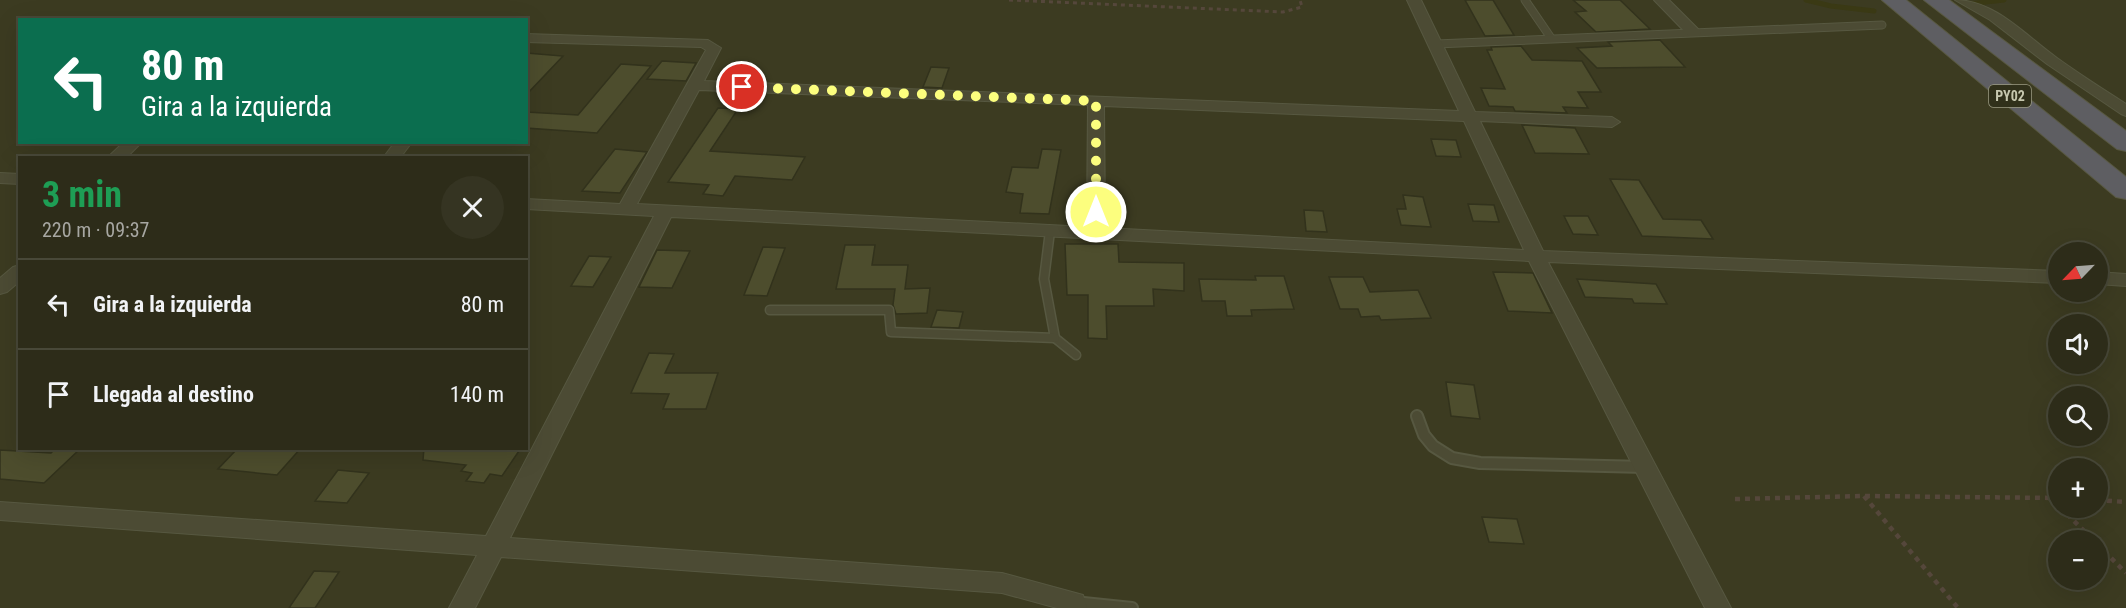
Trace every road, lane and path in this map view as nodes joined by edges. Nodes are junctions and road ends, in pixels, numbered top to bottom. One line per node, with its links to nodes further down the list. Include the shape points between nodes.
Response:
1 (1009, 0): 2 (path, via 1283,12 1302,7)
2 (1300, 0)
3 (1414, 0): 13 (street)
4 (1525, 0): 12 (lane)
5 (1660, 0): 10 (street)
6 (1893, 0): 26 (highway, PY02)
7 (1935, 0): 19 (highway, PY02)
8 (1962, 0): 16 (street, via 1995,17)
9 (1882, 26): 10 (lane)
10 (1694, 33): 12 (lane)
11 (528, 38): 14 (street, via 703,43 714,48)
12 (1551, 38): 13 (lane)
13 (1436, 44): 17 (street)
14 (695, 85): 15 (street); 28 (street)
15 (1096, 101): 17 (street); 31 (street)
16 (2126, 111)
17 (1471, 117): 18 (street); 32 (street)
18 (1612, 122)
19 (2126, 143)
20 (132, 144): 22 (street)
21 (403, 144): 23 (street)
22 (117, 156)
23 (393, 156)
24 (0, 178): 25 (street)
25 (18, 179)
26 (2126, 191)
27 (528, 204): 28 (street)
28 (626, 209): 29 (street)
29 (665, 211): 30 (street); 51 (street)
30 (1050, 231): 31 (street); 39 (lane, via 1044,279)
31 (1096, 234): 32 (street)
32 (1536, 256): 34 (street); 42 (street)
33 (18, 273): 37 (street)
34 (2048, 277)
35 (2108, 279): 36 (street)
36 (2126, 280)
37 (0, 288)
38 (771, 310): 39 (lane, via 889,310 891,332)
39 (1054, 338): 40 (lane)
40 (1076, 355)
41 (1417, 416): 42 (lane, via 1433,446 1452,458 1479,463)
42 (1645, 467): 57 (street)
43 (1864, 496): 44 (path); 45 (path); 58 (path)
44 (2048, 497)
45 (1735, 499)
46 (2108, 501): 47 (path)
47 (2126, 502)
48 (0, 511): 51 (street)
49 (2071, 518): 50 (path)
50 (2083, 530)
51 (494, 547): 54 (street, via 1002,584); 55 (street)
52 (2108, 555): 53 (path)
53 (2126, 573)
54 (1074, 605): 56 (lane)
55 (462, 608)
56 (1132, 608)
57 (1718, 608)
58 (1958, 608)

